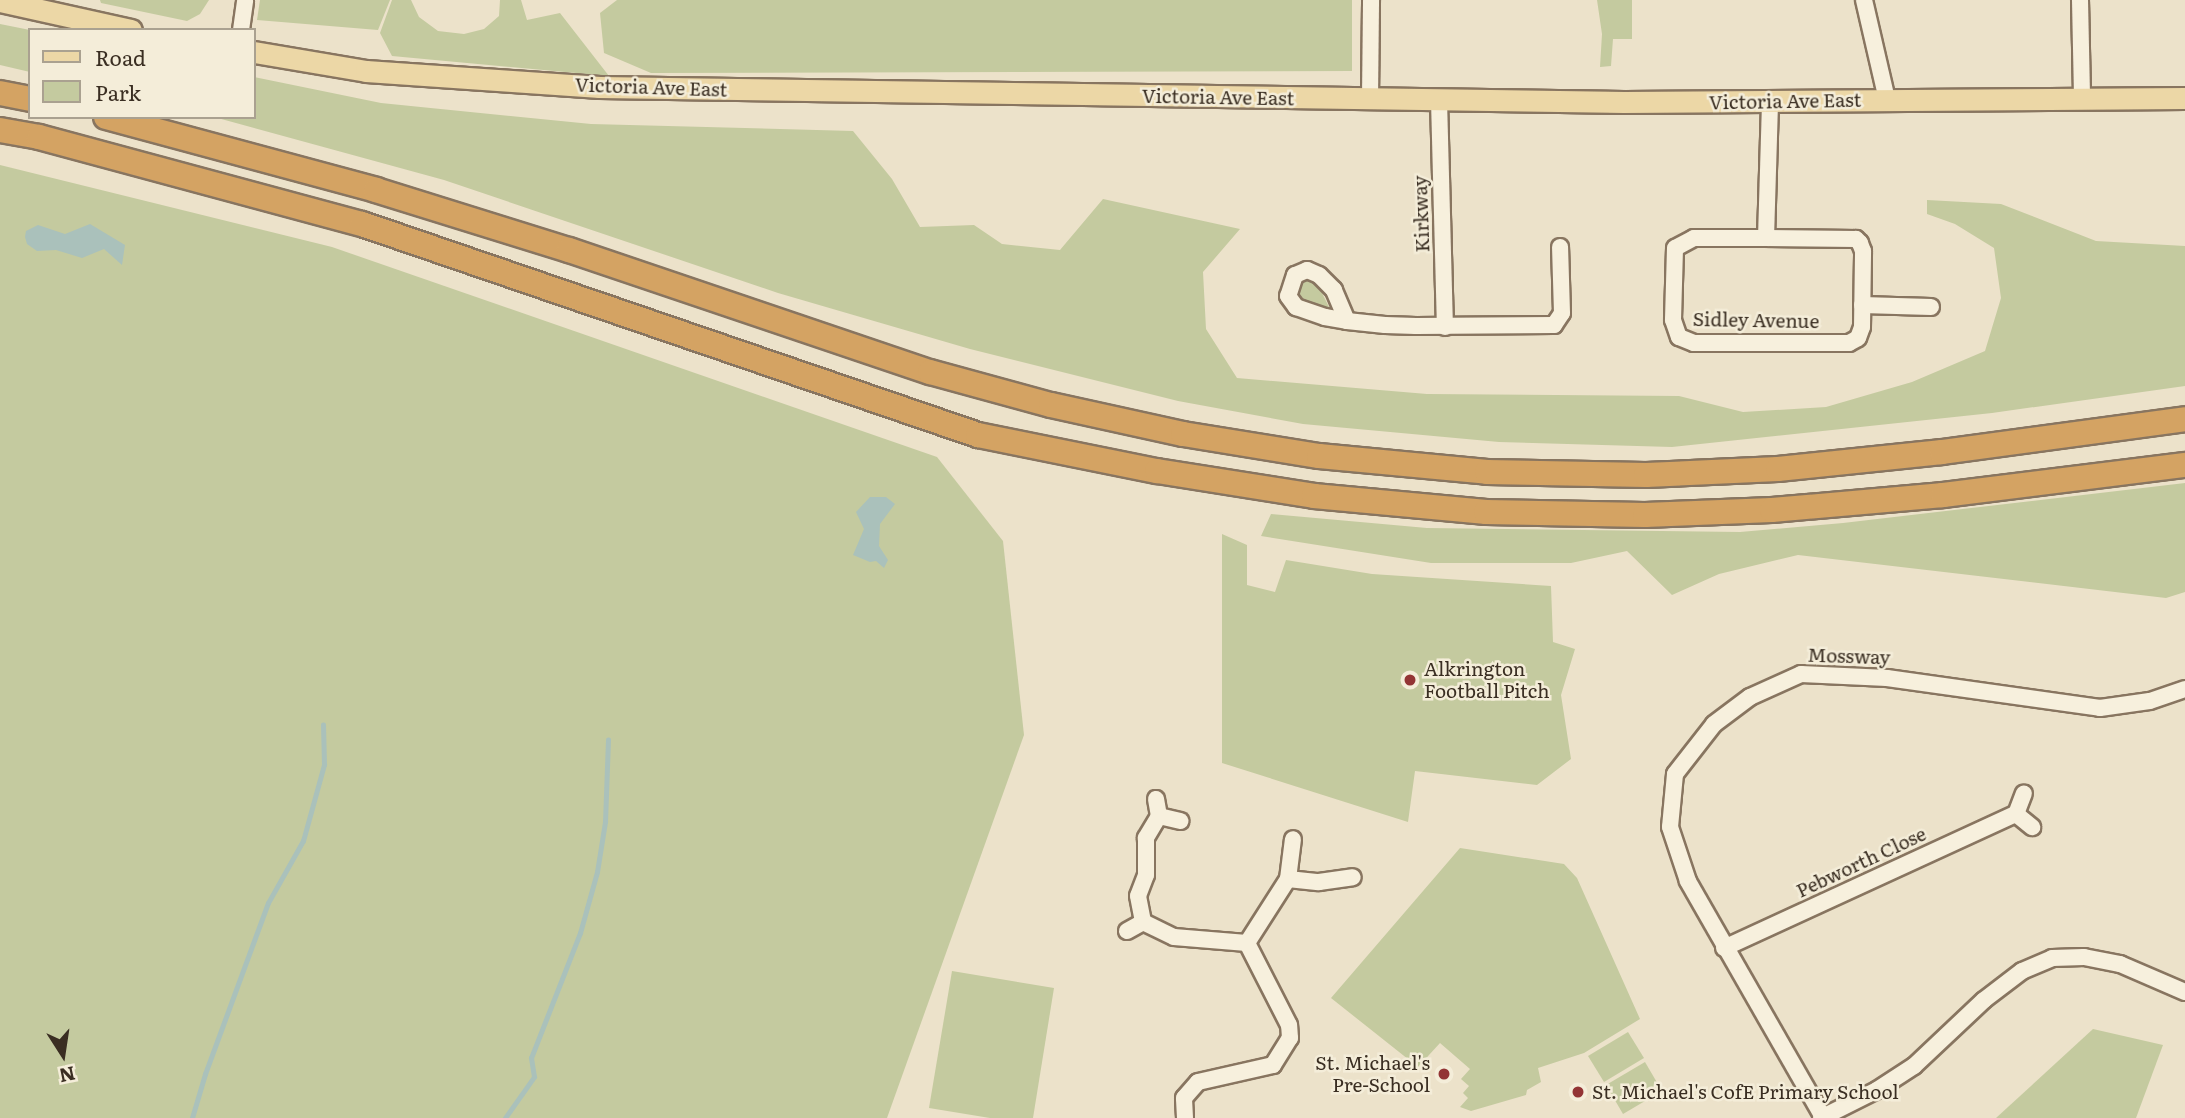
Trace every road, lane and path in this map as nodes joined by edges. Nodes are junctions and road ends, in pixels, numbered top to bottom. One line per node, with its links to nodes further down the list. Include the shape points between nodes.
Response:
1 (245, 0): 7 (street)
2 (1371, 0): 13 (street)
3 (1864, 0): 15 (street)
4 (2080, 0): 10 (street)
5 (0, 1): 6 (main road)
6 (122, 28)
7 (241, 28)
8 (256, 52): 13 (main road, Victoria Ave East, via 366,71 599,87)
9 (0, 93): 12 (highway)
10 (2082, 98): 11 (main road, Victoria Ave East); 15 (main road, Victoria Ave East)
11 (2185, 98)
12 (28, 99)
13 (1370, 99): 14 (main road, Victoria Ave East)
14 (1438, 100): 16 (main road, Victoria Ave East); 24 (street, Kirkway)
15 (1887, 100): 16 (main road, Victoria Ave East)
16 (1770, 102): 19 (street)
17 (113, 119): 25 (highway, via 402,198 930,372 1170,431 1318,456 1487,472 1660,474 1778,469)
18 (0, 130): 26 (highway, via 362,224 978,435 1314,496 1486,512 1644,515 1772,510 1943,495)
19 (1766, 238): 21 (street, via 1856,239 1863,251); 21 (street, Sidley Avenue, via 1694,238 1675,248 1674,320 1679,337 1695,343 1849,343 1861,334)
20 (1560, 247): 24 (street, via 1562,313 1553,325)
21 (1862, 305): 22 (street)
22 (1931, 307)
23 (1347, 321): 24 (street)
24 (1445, 327)
25 (2185, 419)
26 (2185, 465)
27 (2185, 689): 40 (street, Mossway, via 2150,701 2100,708 1887,678 1801,674 1750,697 1714,724 1675,774 1670,827 1688,881)
28 (2024, 793): 30 (street)
29 (1156, 799): 31 (street)
30 (2016, 814): 33 (street); 40 (street, Pebworth Close)
31 (1160, 816): 32 (street); 37 (street, via 1146,838 1146,875 1138,896)
32 (1180, 821)
33 (2032, 827)
34 (1293, 839): 36 (street)
35 (1353, 877): 36 (street, via 1319,882)
36 (1289, 879): 39 (street)
37 (1143, 922): 38 (street); 39 (street, via 1174,937)
38 (1127, 931)
39 (1247, 943): 42 (street, via 1289,1025 1290,1038 1273,1065 1198,1082 1184,1098)
40 (1724, 948): 43 (street, Mossway)
41 (2178, 989): 43 (street, via 2120,964 2084,957 2052,958 2022,971 1984,1000 1914,1066)
42 (1185, 1118)
43 (1822, 1118)

